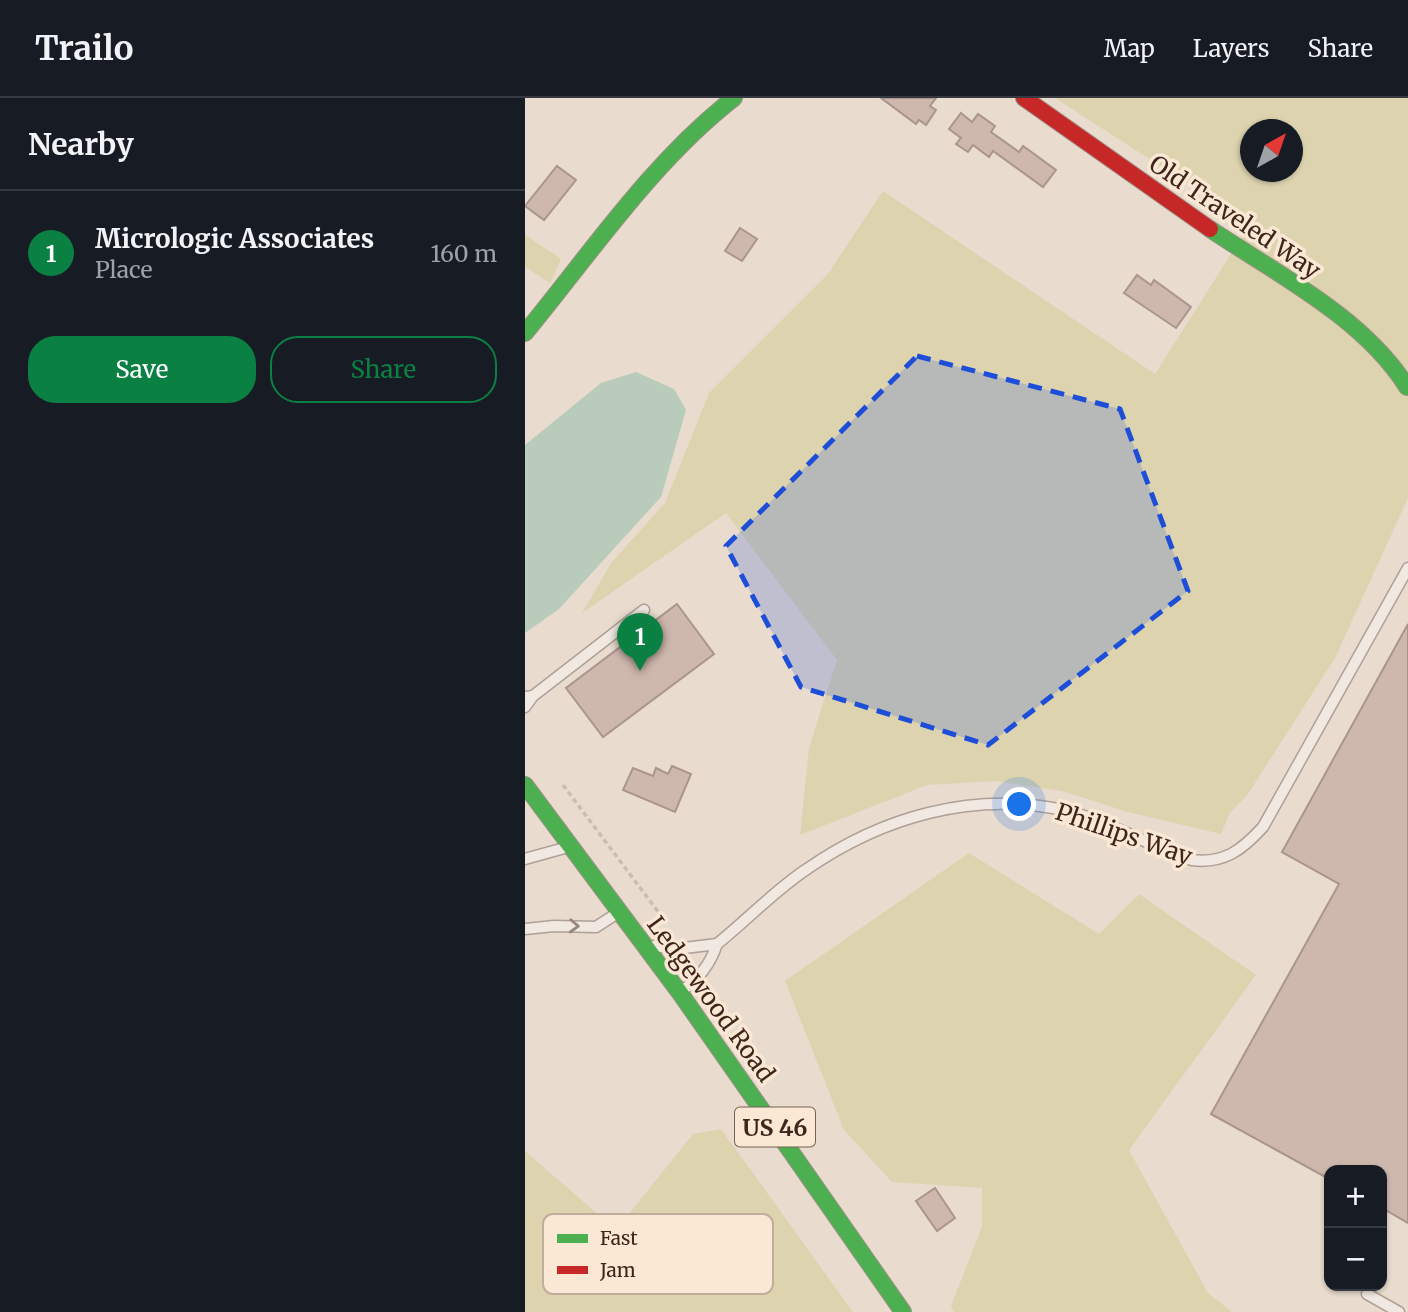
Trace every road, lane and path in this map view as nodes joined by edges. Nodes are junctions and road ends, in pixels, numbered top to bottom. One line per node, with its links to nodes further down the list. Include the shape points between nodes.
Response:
1 (734, 98): 3 (street, via 664,164)
2 (1024, 98): 4 (street, Old Traveled Way, via 1358,329 1391,361)
3 (525, 332)
4 (1407, 387)
5 (1408, 568): 17 (lane, Phillips Way, via 1263,827 1236,853 1209,861 1192,860 1065,811 1027,805 961,806 894,822 838,849 804,870)
6 (644, 610): 7 (lane)
7 (529, 696): 8 (lane)
8 (525, 707)
9 (525, 785): 11 (street, Ledgewood Road / US 46)
10 (563, 785): 14 (path)
11 (571, 846): 12 (lane); 13 (street, Ledgewood Road / US 46)
12 (525, 859)
13 (620, 911): 15 (lane, one-way to 13, via 596,927); 16 (street, Ledgewood Road / US 46)
14 (659, 913)
15 (525, 929)
16 (645, 944): 17 (lane, via 676,949); 18 (street, Ledgewood Road / US 46)
17 (717, 944): 18 (lane, Phillips Way, via 712,961)
18 (680, 993): 20 (street, Ledgewood Road / US 46)
19 (1367, 1294): 21 (lane)
20 (903, 1312)
21 (1399, 1312)

